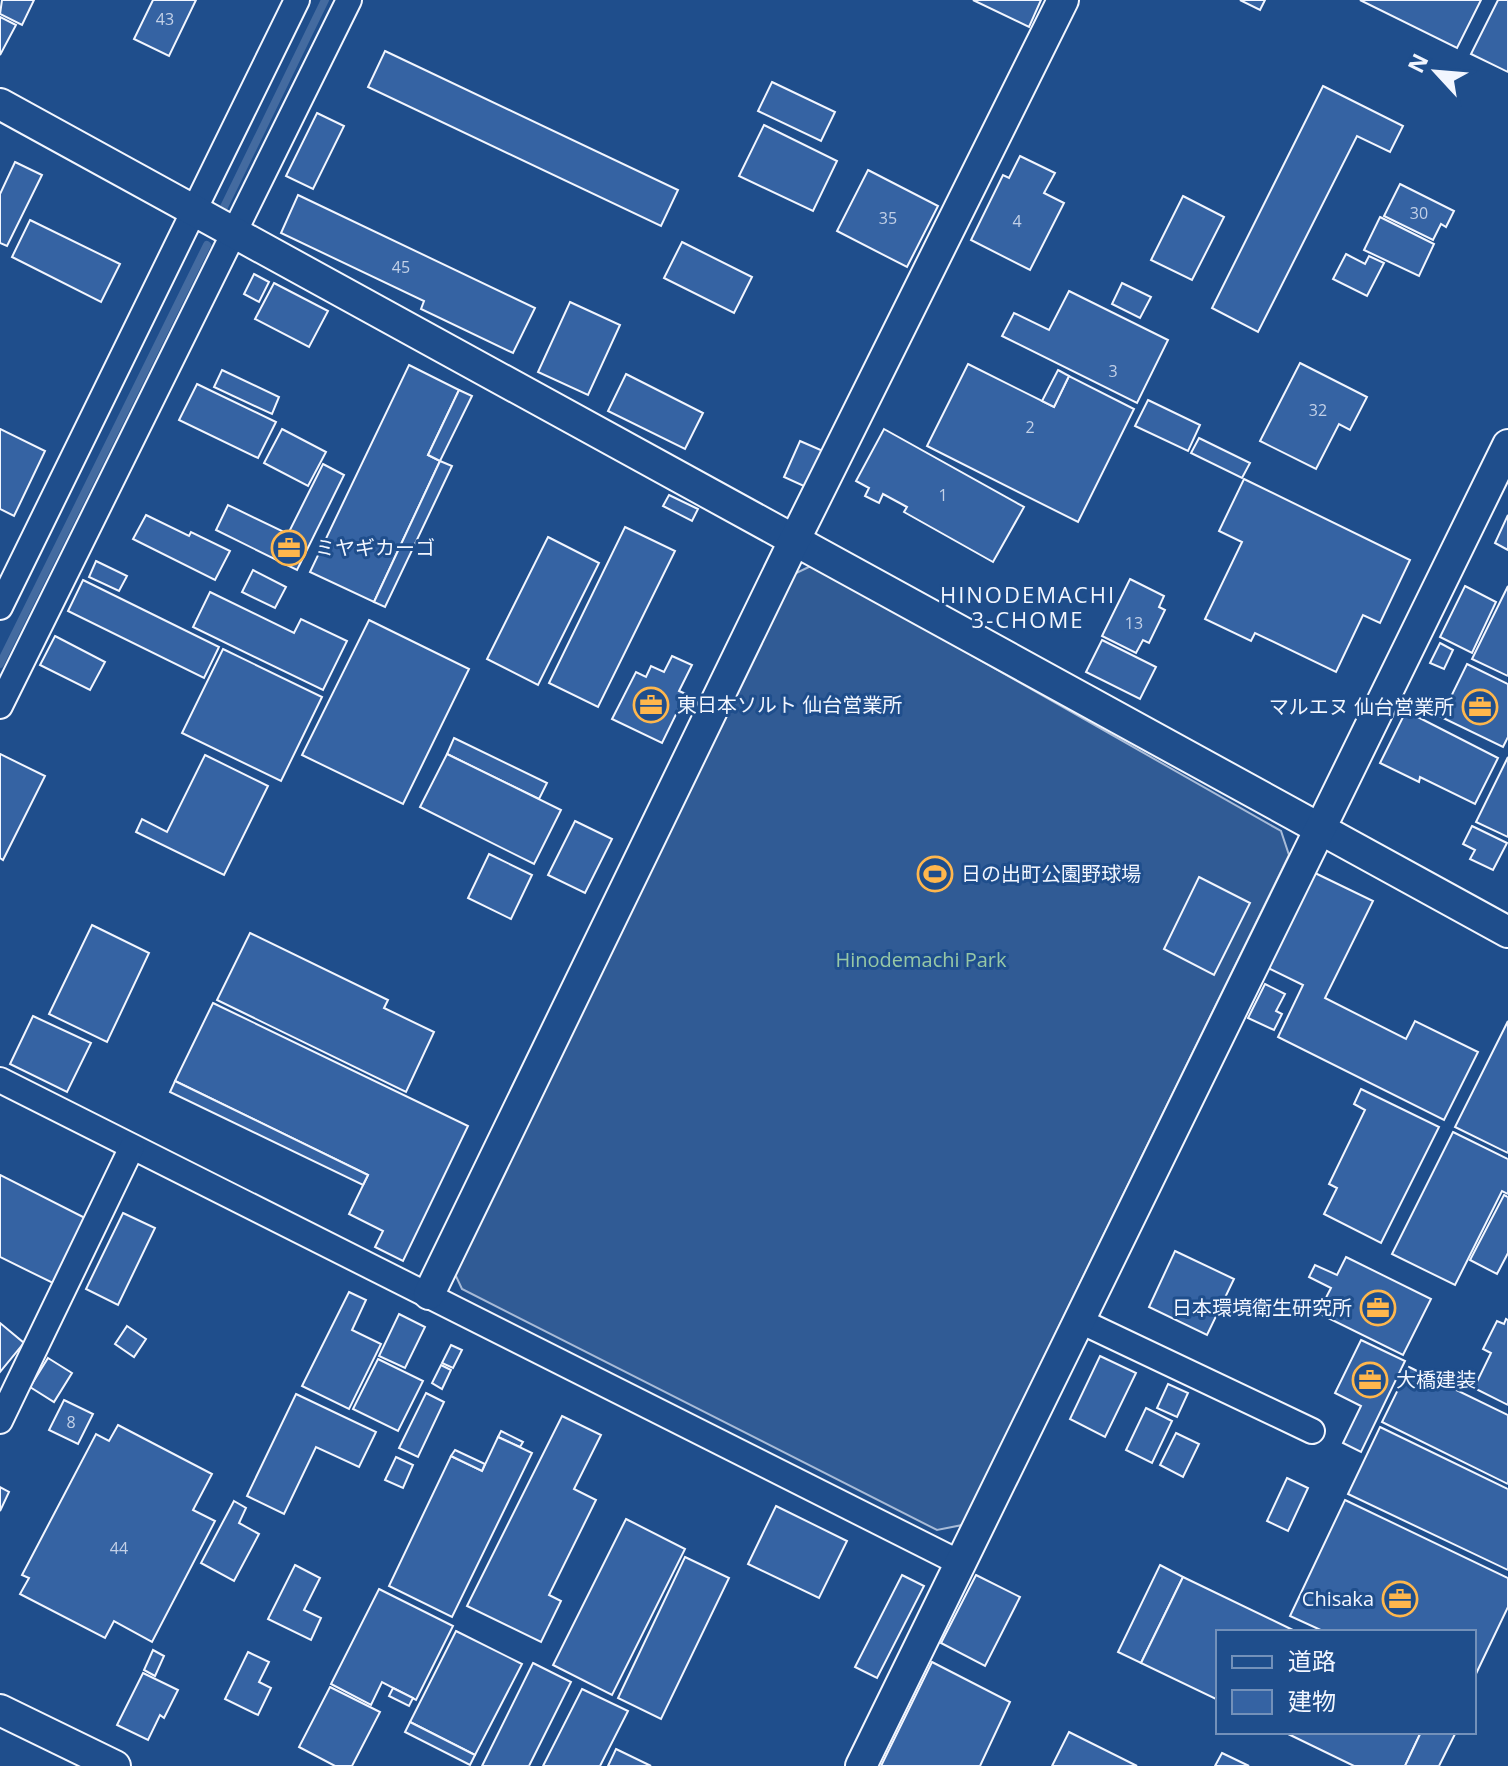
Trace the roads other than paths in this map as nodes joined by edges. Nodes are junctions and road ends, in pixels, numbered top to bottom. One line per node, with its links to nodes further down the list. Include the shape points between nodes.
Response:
1 (297, 0): 5 (street)
2 (349, 0): 6 (street)
3 (1063, 0): 8 (street)
4 (0, 104): 5 (street)
5 (194, 211): 6 (street); 9 (street)
6 (235, 233): 8 (street); 10 (street)
7 (1508, 445): 11 (street)
8 (795, 539): 11 (street); 15 (street)
9 (0, 607)
10 (0, 706)
11 (1320, 828): 12 (street); 16 (street)
12 (1508, 932)
13 (0, 1080): 14 (street)
14 (132, 1147): 15 (street); 17 (street)
15 (429, 1294): 19 (street)
16 (1078, 1320): 18 (street); 19 (street)
17 (0, 1421)
18 (1312, 1431)
19 (958, 1562): 22 (street)
20 (0, 1710): 21 (street)
21 (115, 1766)
22 (861, 1766)

